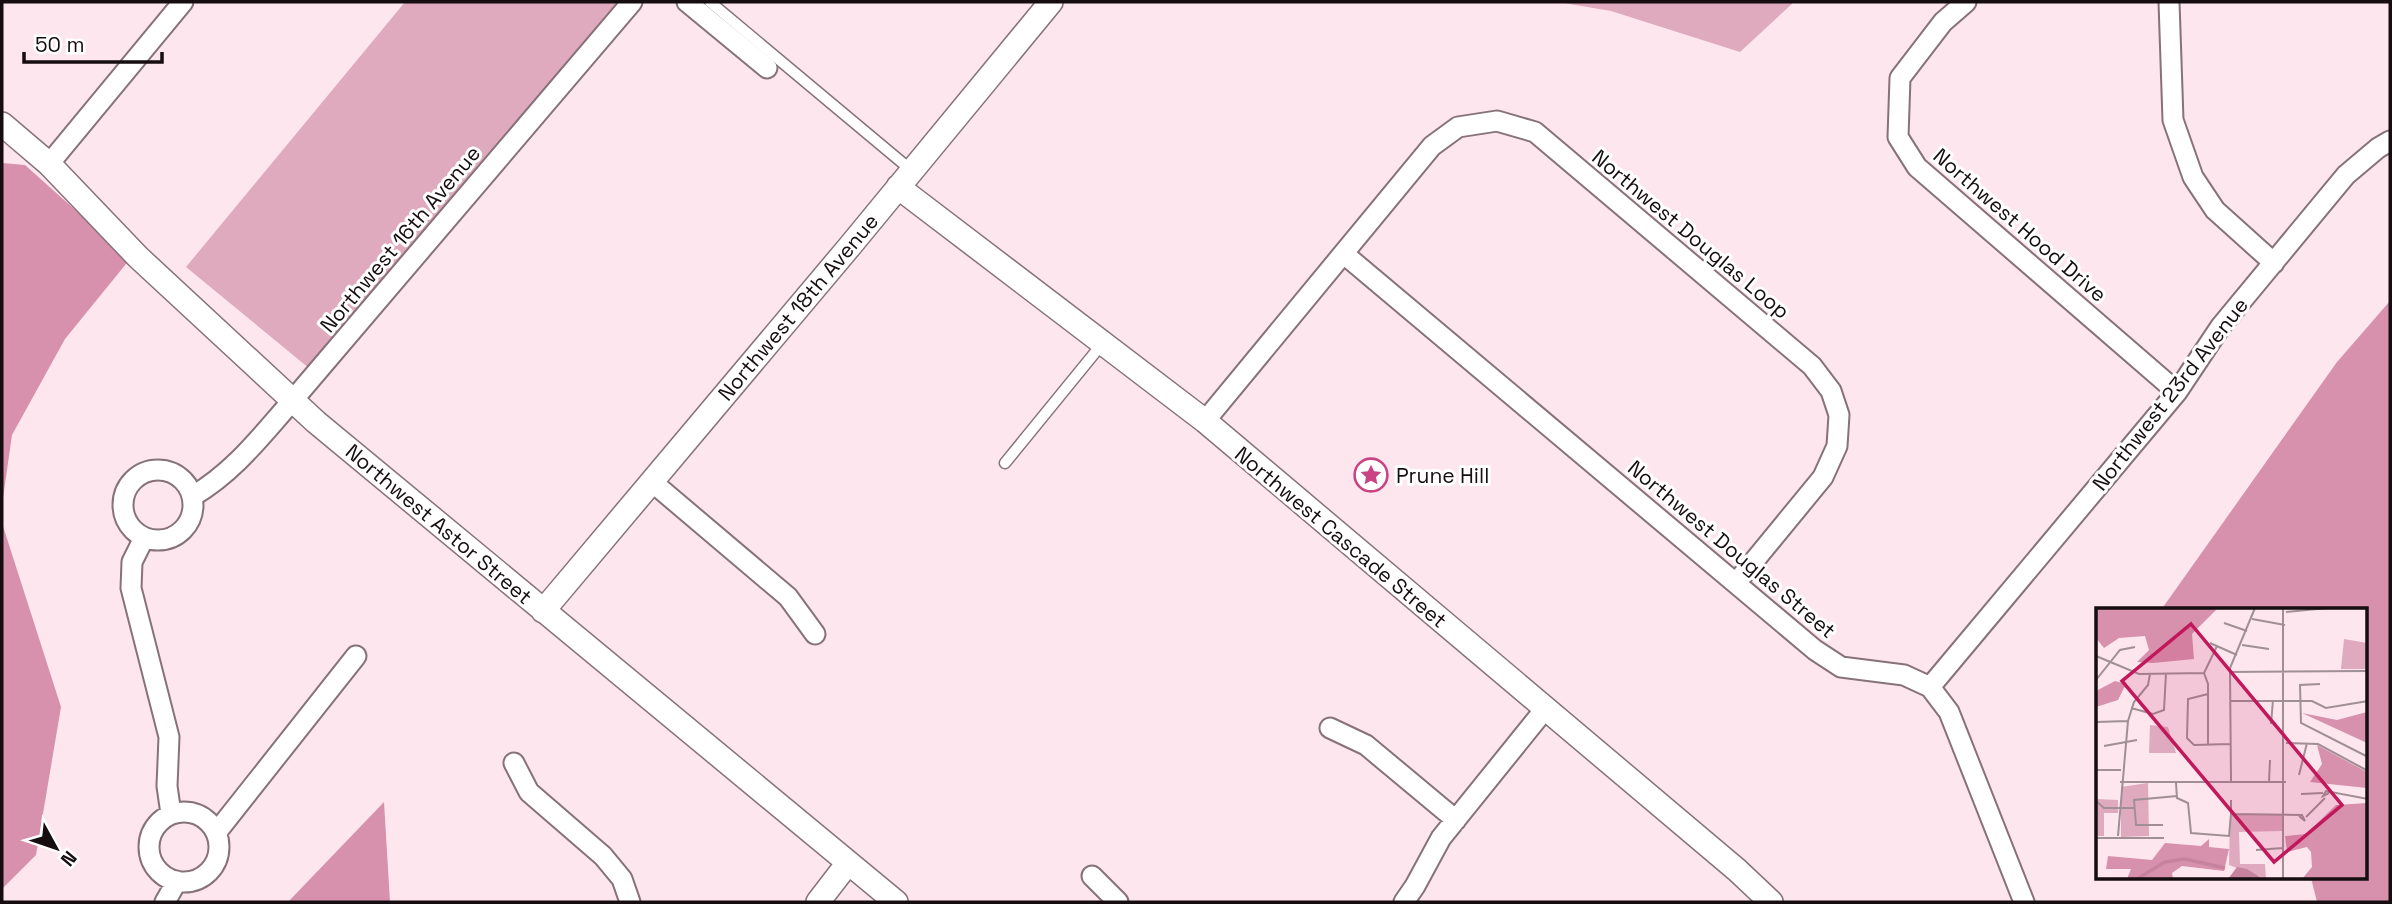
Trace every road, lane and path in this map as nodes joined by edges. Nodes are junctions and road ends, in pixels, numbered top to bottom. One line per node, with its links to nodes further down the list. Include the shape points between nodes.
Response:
1 (183, 2): 11 (street)
2 (632, 2): 17 (street, Northwest 16th Avenue)
3 (687, 2): 8 (street)
4 (710, 2): 12 (lane)
5 (1051, 2): 12 (street, Northwest 18th Avenue)
6 (1966, 2): 16 (street, Northwest Hood Drive, via 1943,22 1900,78 1898,138 1917,167)
7 (2169, 2): 14 (street, via 2173,120 2193,177 2215,210)
8 (767, 68)
9 (2, 124): 11 (street, Northwest Astor Street)
10 (2390, 141): 14 (street, Northwest 23rd Avenue, via 2346,175)
11 (48, 164): 17 (street, Northwest Astor Street, via 138,257)
12 (905, 178): 15 (street, Northwest Cascade Street); 20 (street, Northwest 18th Avenue)
13 (1344, 254): 18 (street, Northwest Douglas Loop); 23 (street, Northwest Douglas Street); 23 (street, Northwest Douglas Loop, via 1432,146 1458,127 1497,121 1535,132 1546,141 1812,366 1831,391 1839,415 1837,446 1823,477)
14 (2274, 263): 16 (street, Northwest 23rd Avenue, via 2221,327)
15 (1102, 344): 18 (street, Northwest Cascade Street); 19 (lane)
16 (2177, 392): 27 (street, Northwest 23rd Avenue)
17 (293, 400): 21 (street, Northwest 16th Avenue, via 238,462); 24 (street, Northwest Astor Street)
18 (1205, 421): 28 (street, Northwest Cascade Street)
19 (1005, 463)
20 (651, 481): 24 (street, Northwest 18th Avenue); 25 (street, via 788,597)
21 (193, 496): 22 (street, via 192,516 181,532 164,541); 22 (street, via 184,480 169,471 151,471 135,478 125,493 123,511 130,527)
22 (144, 538): 31 (street, via 132,562 131,588 169,737 167,786)
23 (1736, 583): 27 (street, Northwest Douglas Street, via 1841,667 1904,675)
24 (543, 611): 34 (street, Northwest Astor Street)
25 (815, 634)
26 (356, 656): 33 (street)
27 (1930, 687): 44 (street, via 1949,712)
28 (1545, 709): 32 (street); 37 (street, Northwest Cascade Street)
29 (1330, 728): 32 (street, via 1366,745)
30 (514, 763): 39 (street, via 529,792 603,856 622,879)
31 (172, 814): 33 (street, via 198,814); 36 (street, via 156,826 149,850 156,868)
32 (1455, 820): 43 (street)
33 (216, 833): 36 (street, via 218,851 211,869 196,880)
34 (848, 863): 40 (street); 41 (street, Northwest Astor Street)
35 (1092, 876): 42 (street)
36 (177, 881): 38 (street)
37 (1763, 899)
38 (165, 902)
39 (630, 902)
40 (818, 902)
41 (896, 902)
42 (1118, 902)
43 (1404, 902)
44 (2024, 902)

